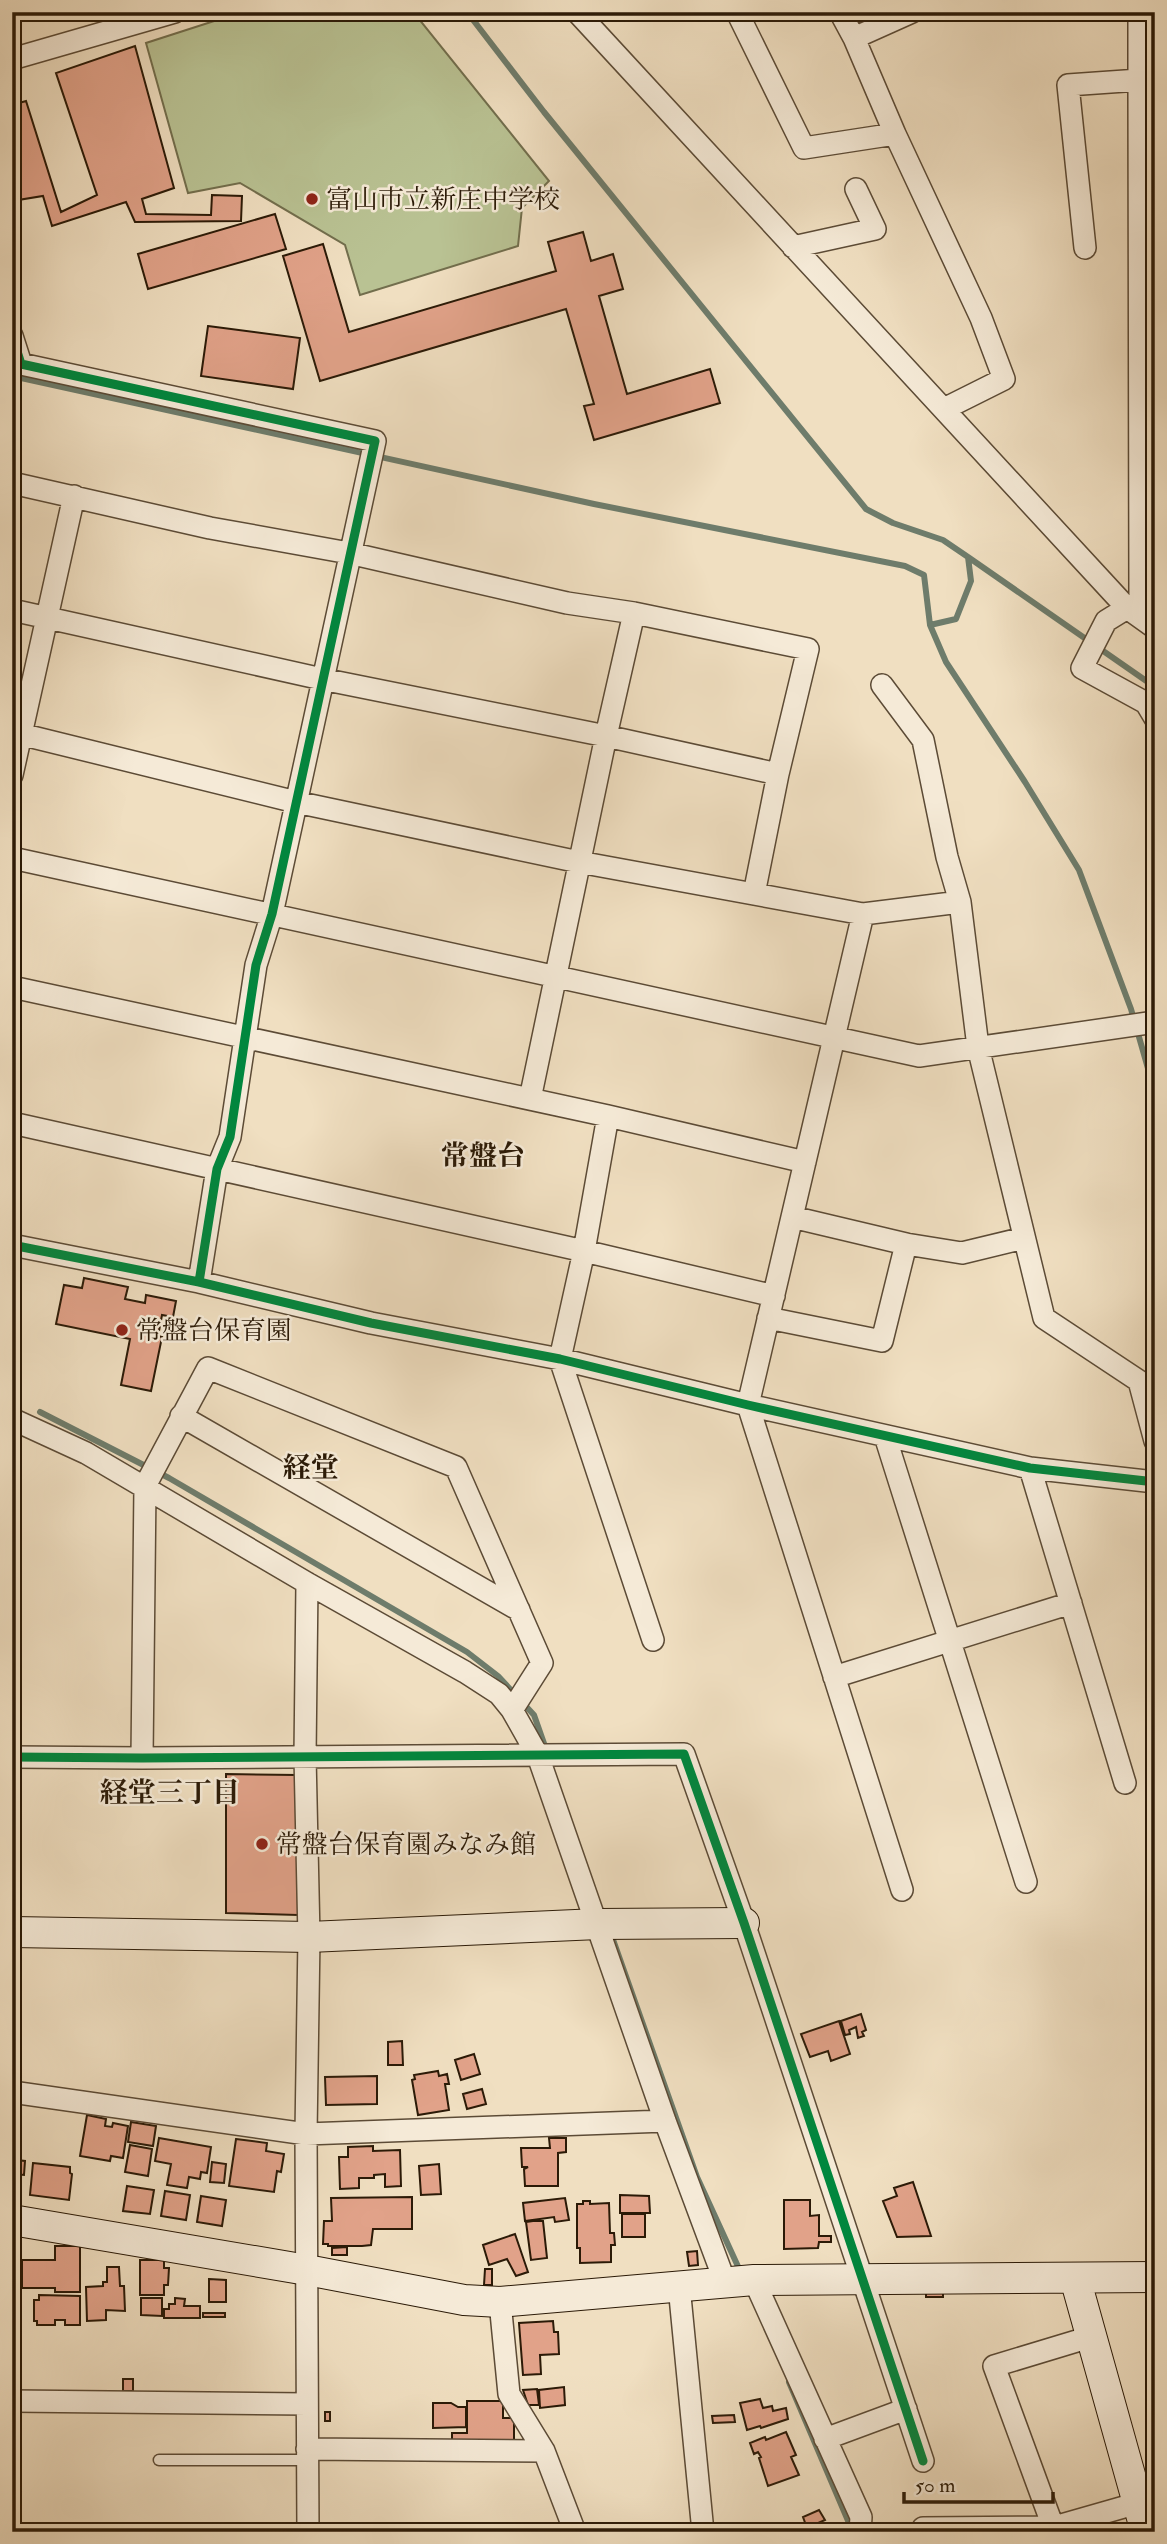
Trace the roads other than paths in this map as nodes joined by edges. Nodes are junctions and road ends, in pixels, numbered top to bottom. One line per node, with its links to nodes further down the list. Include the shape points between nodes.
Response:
1 (175, 12): 8 (street)
2 (578, 12): 12 (street)
3 (737, 12): 10 (street, via 804,148)
4 (840, 12): 7 (street)
5 (912, 12): 7 (street)
6 (1139, 12): 9 (street)
7 (854, 38): 10 (street)
8 (12, 60)
9 (1139, 80): 13 (street, via 1068,85); 19 (street, via 1140,600)
10 (895, 134): 15 (street, via 981,318 1004,379)
11 (856, 189): 12 (street, via 875,229)
12 (793, 247): 15 (street)
13 (1085, 248)
14 (12, 336): 18 (street, via 21,364 375,441)
15 (944, 410): 19 (street)
16 (12, 482): 17 (street)
17 (74, 496): 18 (street, via 210,528); 22 (street)
18 (349, 553): 21 (street, via 566,603); 24 (street)
19 (1127, 608): 23 (street); 26 (street, via 1106,621 1082,668 1146,703)
20 (12, 610): 22 (street)
21 (634, 613): 28 (street); 29 (street, via 808,649)
22 (48, 616): 24 (street); 27 (street)
23 (1155, 628)
24 (322, 679): 28 (street); 31 (street)
25 (882, 685): 35 (street, via 923,740)
26 (1155, 719)
27 (17, 733): 30 (street); 31 (street)
28 (606, 736): 29 (street); 33 (street)
29 (778, 774): 34 (street)
30 (12, 775)
31 (296, 802): 33 (street); 36 (street)
32 (12, 858): 36 (street)
33 (579, 862): 34 (street); 38 (street)
34 (754, 894): 37 (street)
35 (960, 902): 37 (street); 43 (street)
36 (272, 914): 38 (street); 42 (street, via 256,965)
37 (863, 914): 41 (street)
38 (555, 976): 41 (street); 44 (street)
39 (12, 987): 42 (street)
40 (1155, 1022): 43 (street)
41 (834, 1036): 43 (street, via 919,1056); 47 (street)
42 (245, 1038): 44 (street); 48 (street, via 230,1137)
43 (978, 1047): 50 (street)
44 (530, 1099): 45 (street)
45 (608, 1116): 47 (street); 53 (street)
46 (12, 1123): 48 (street)
47 (805, 1162): 49 (street)
48 (217, 1169): 53 (street); 54 (street)
49 (792, 1217): 51 (street); 55 (street)
50 (1024, 1238): 51 (street, via 962,1253); 62 (street, via 1044,1318 1139,1381)
51 (906, 1244): 56 (street, via 882,1341)
52 (12, 1245): 54 (street)
53 (584, 1251): 55 (street); 57 (street)
54 (199, 1282): 57 (street, via 370,1323)
55 (774, 1296): 56 (street)
56 (768, 1318): 58 (street)
57 (560, 1359): 58 (street); 69 (street)
58 (748, 1405): 61 (street); 71 (street)
59 (181, 1416): 65 (street); 68 (street); 68 (street, via 208,1368 456,1467)
60 (12, 1419): 65 (street)
61 (885, 1436): 63 (street); 70 (street)
62 (1155, 1441)
63 (1030, 1468): 64 (street); 67 (street)
64 (1155, 1482)
65 (145, 1486): 66 (street); 76 (street)
66 (307, 1583): 72 (street, via 464,1672 499,1694); 73 (street)
67 (1071, 1603): 70 (street); 77 (street)
68 (519, 1610): 72 (street, via 542,1663)
69 (653, 1640)
70 (950, 1640): 71 (street); 78 (street)
71 (834, 1676): 79 (street)
72 (512, 1710): 74 (street)
73 (305, 1756): 74 (street); 76 (street); 83 (street)
74 (538, 1756): 80 (street, via 684,1754); 81 (street)
75 (12, 1757): 76 (street)
76 (142, 1758)
77 (1125, 1783)
78 (1026, 1882)
79 (902, 1890)
80 (744, 1923): 81 (street); 91 (street)
81 (598, 1924): 83 (street); 85 (street)
82 (12, 1932): 83 (street)
83 (309, 1937): 86 (street)
84 (12, 2092): 86 (street)
85 (665, 2121): 86 (street); 93 (street)
86 (306, 2134): 88 (street)
87 (12, 2221): 88 (street)
88 (307, 2270): 95 (street, via 464,2300); 98 (street)
89 (1155, 2277): 90 (street)
90 (1075, 2278): 91 (street); 96 (street)
91 (862, 2279): 92 (street); 99 (street)
92 (754, 2280): 93 (street); 100 (street)
93 (725, 2283): 94 (street)
94 (679, 2286): 95 (street); 109 (street)
95 (500, 2302): 101 (street, via 509,2393)
96 (1090, 2336): 105 (street); 106 (street, via 994,2366)
97 (12, 2401): 98 (street)
98 (307, 2404): 102 (street)
99 (906, 2409): 100 (street); 104 (street)
100 (825, 2439): 110 (street, via 861,2516)
101 (544, 2451): 102 (street); 108 (street)
102 (307, 2454): 103 (lane); 107 (street)
103 (159, 2459)
104 (923, 2460)
105 (1138, 2503): 106 (street); 112 (street)
106 (1055, 2529): 111 (street, via 923,2528)
107 (308, 2532)
108 (575, 2532)
109 (703, 2532)
110 (860, 2532)
111 (925, 2532)
112 (1146, 2532)

